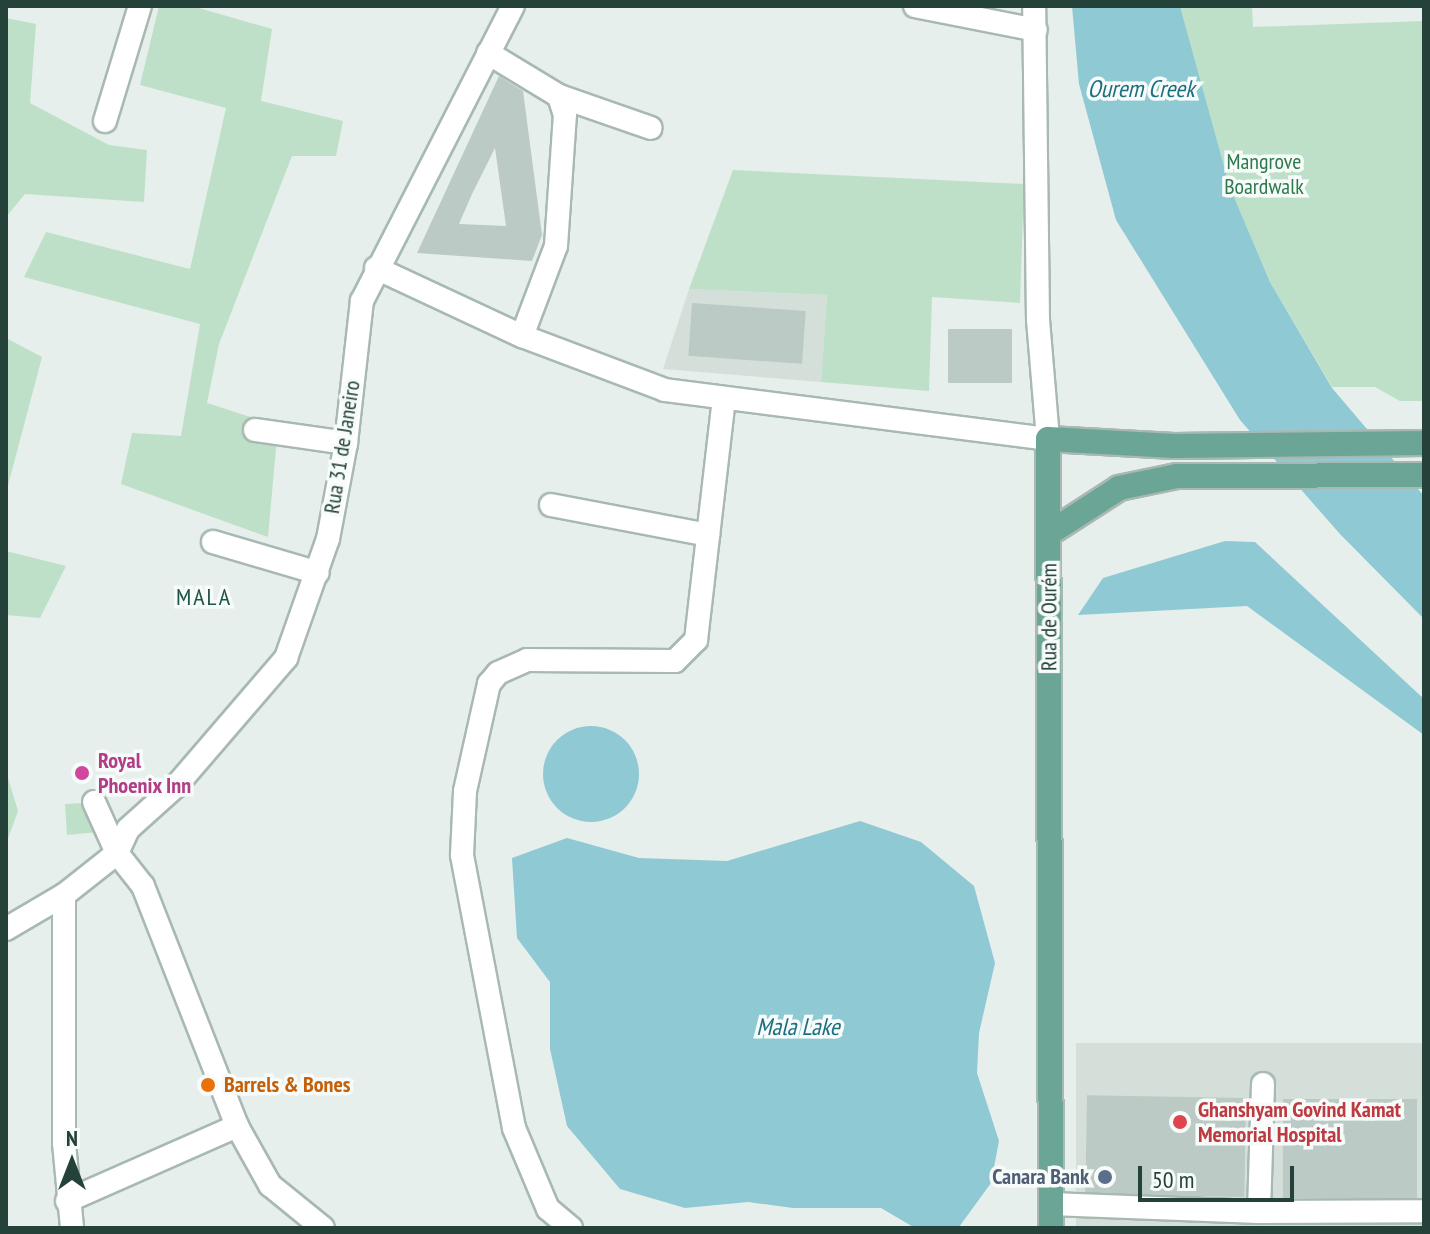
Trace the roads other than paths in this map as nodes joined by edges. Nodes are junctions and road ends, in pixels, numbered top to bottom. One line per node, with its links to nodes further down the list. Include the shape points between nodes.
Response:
1 (140, 6): 8 (street)
2 (513, 6): 6 (street, Rua 31 de Janeiro)
3 (915, 6): 5 (street)
4 (1034, 6): 5 (street, Rua de Ourém)
5 (1036, 30): 14 (street, Rua de Ourém, via 1038,320)
6 (488, 53): 7 (street); 10 (street, Rua 31 de Janeiro)
7 (559, 96): 9 (street); 11 (street, via 565,115 556,246)
8 (105, 121)
9 (651, 128)
10 (376, 268): 11 (street); 15 (street, Rua 31 de Janeiro, via 362,301)
11 (522, 336): 12 (street, via 665,390)
12 (724, 399): 14 (street); 20 (street)
13 (255, 430): 15 (street)
14 (1048, 439): 16 (main road, via 1174,446); 19 (main road, Rua de Ourém)
15 (346, 443): 22 (street, Rua 31 de Janeiro)
16 (1424, 443)
17 (1424, 475): 19 (main road, via 1177,476 1119,488)
18 (551, 505): 20 (street)
19 (1048, 534): 32 (main road, Rua de Ourém)
20 (708, 535): 35 (street, via 696,640 688,652 675,661 527,660 498,673 489,684 465,791 462,855 514,1128 548,1209)
21 (213, 542): 22 (street)
22 (318, 573): 24 (street, Rua 31 de Janeiro, via 286,658 176,786 128,829)
23 (94, 802): 24 (street)
24 (117, 853): 25 (street, Rua 31 de Janeiro); 28 (street, via 143,886)
25 (64, 895): 26 (street, Rua 31 de Janeiro); 29 (street)
26 (6, 929)
27 (1263, 1084): 31 (street)
28 (237, 1126): 29 (street); 34 (street, via 270,1185)
29 (67, 1201): 33 (street)
30 (1424, 1211): 31 (street)
31 (1259, 1212): 32 (street)
32 (1051, 1216)
33 (72, 1228)
34 (323, 1228)
35 (571, 1228)

